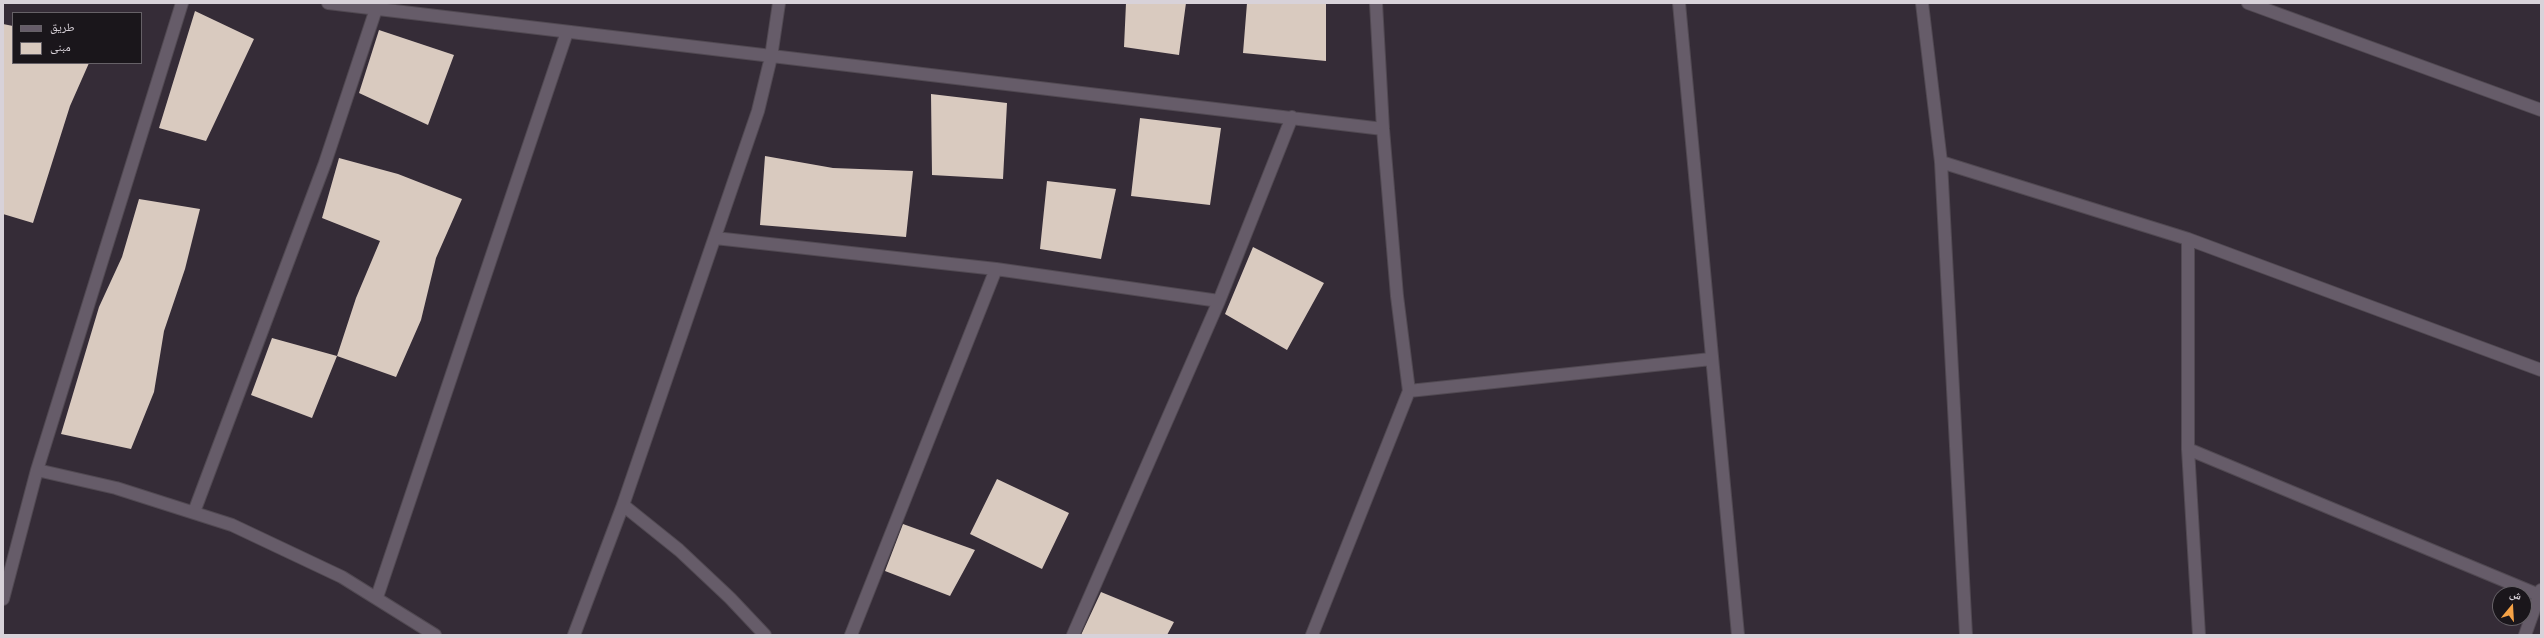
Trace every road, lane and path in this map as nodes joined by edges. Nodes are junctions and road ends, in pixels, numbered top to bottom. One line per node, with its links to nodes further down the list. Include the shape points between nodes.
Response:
1 (182, 3): 23 (street)
2 (328, 3): 8 (street)
3 (780, 3): 10 (street)
4 (1376, 3): 13 (street)
5 (1678, 3): 19 (street)
6 (1922, 3): 14 (street)
7 (2248, 3): 11 (street)
8 (376, 9): 9 (street); 25 (street, via 325,163)
9 (567, 32): 10 (street); 27 (street)
10 (771, 57): 12 (street); 15 (street, via 758,111)
11 (2541, 110)
12 (1292, 117): 13 (street); 18 (street)
13 (1383, 129): 21 (street, via 1402,347)
14 (1941, 162): 16 (street); 36 (street)
15 (715, 238): 17 (street); 24 (street)
16 (2188, 240): 20 (street); 22 (street)
17 (996, 269): 18 (street); 32 (street)
18 (1219, 301): 33 (street)
19 (1711, 359): 21 (street); 35 (street)
20 (2541, 370)
21 (1409, 391): 34 (street)
22 (2188, 449): 26 (street); 37 (street)
23 (37, 470): 25 (street, via 116,488); 28 (street)
24 (623, 505): 30 (street); 31 (street, via 679,550)
25 (194, 512): 27 (street, via 232,525 306,559)
26 (2540, 593): 38 (street)
27 (377, 597): 29 (street)
28 (3, 599)
29 (435, 635)
30 (574, 635)
31 (765, 635)
32 (851, 635)
33 (1073, 635)
34 (1312, 635)
35 (1738, 635)
36 (1966, 635)
37 (2199, 635)
38 (2525, 635)

